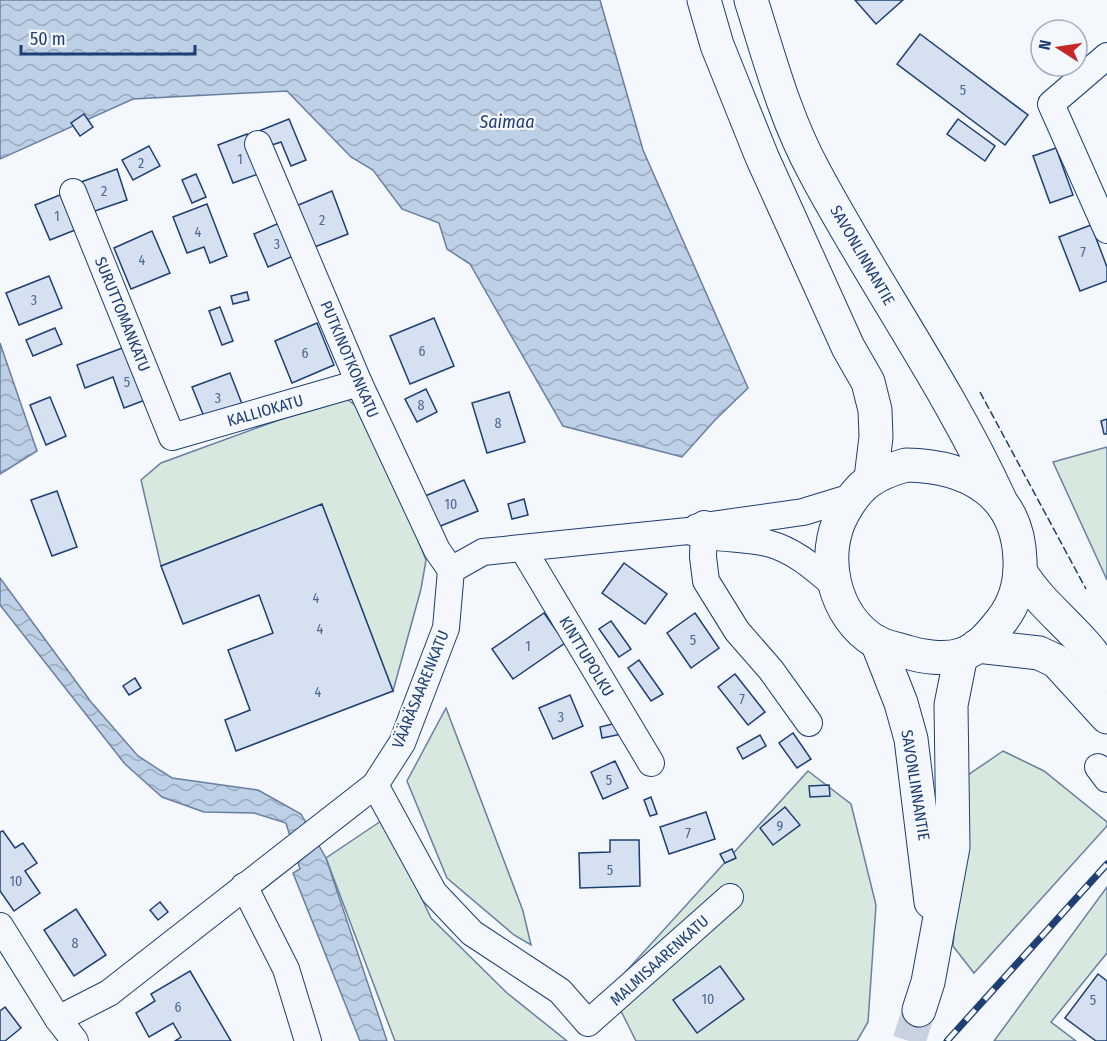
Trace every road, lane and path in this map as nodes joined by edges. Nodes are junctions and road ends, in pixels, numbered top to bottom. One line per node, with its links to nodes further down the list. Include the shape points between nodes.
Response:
1 (704, 0): 9 (main road, via 717,45 771,178 867,382 875,410 876,437)
2 (751, 0): 10 (main road, SAVONLINNANTIE, via 776,82 813,170 974,444)
3 (1107, 56): 6 (street, via 1051,104)
4 (258, 144): 7 (street, PUTKINOTKONKATU)
5 (73, 192): 8 (street, SURUTTOMANKATU)
6 (1107, 230)
7 (359, 383): 8 (street, KALLIOKATU); 13 (street, PUTKINOTKONKATU, via 437,550)
8 (172, 437)
9 (862, 487): 10 (main road, via 906,465 929,466 956,473); 11 (street, via 803,512); 15 (main road, via 839,521 832,543)
10 (1000, 500): 14 (main road, via 1016,526)
11 (693, 531): 12 (street); 15 (street, via 787,550); 20 (street, via 706,581 737,631)
12 (524, 549): 13 (street, via 483,552); 21 (street, KINTTUPOLKU)
13 (451, 570): 22 (street, VÄÄRÄSAARENKATU, via 446,628 402,742)
14 (1020, 571): 17 (main road, via 1016,594 1006,615 990,635); 18 (main road, via 1047,607 1086,644)
15 (834, 585): 16 (main road, via 844,606)
16 (877, 642): 17 (main road, via 920,655); 26 (main road, SAVONLINNANTIE, via 911,739)
17 (969, 650): 19 (main road, via 1039,653 1056,661); 26 (main road, SAVONLINNANTIE, via 951,705 953,848)
18 (1107, 676)
19 (1107, 717)
20 (809, 723)
21 (651, 763)
22 (375, 785): 23 (street, VÄÄRÄSAARENKATU); 24 (street, MALMISAARENKATU, via 434,893 472,933 560,992 588,1023)
23 (244, 886): 28 (street, VÄÄRÄSAARENKATU, via 109,993); 30 (street, via 286,969)
24 (730, 897)
25 (0, 926): 28 (street)
26 (935, 933): 27 (main road, SAVONLINNANTIE)
27 (919, 1010)
28 (58, 1019): 29 (street)
29 (75, 1041)
30 (308, 1041)

